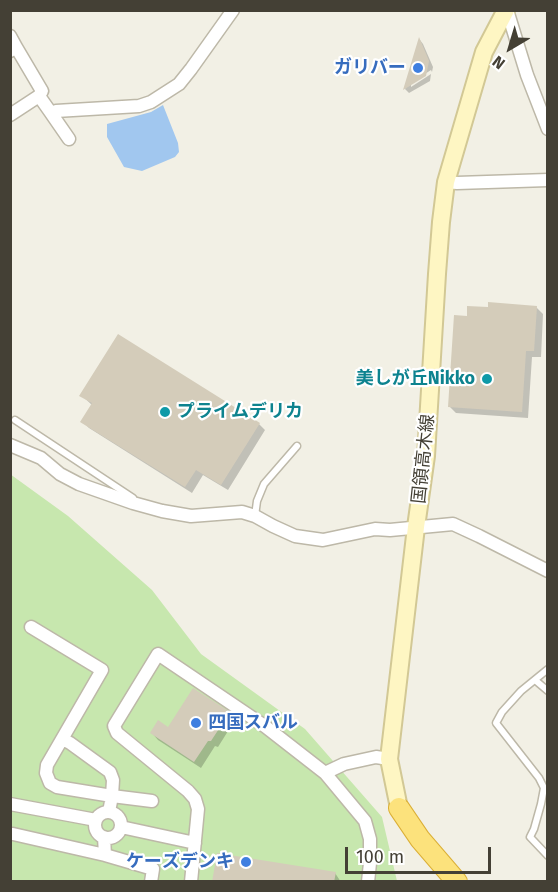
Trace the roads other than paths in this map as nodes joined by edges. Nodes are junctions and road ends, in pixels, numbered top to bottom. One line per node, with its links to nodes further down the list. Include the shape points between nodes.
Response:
1 (234, 10): 5 (street, via 179,84 151,102)
2 (506, 10): 7 (street); 10 (main road, 国領高木線, via 484,51)
3 (12, 45): 4 (street, via 42,91)
4 (39, 96): 5 (street); 6 (street)
5 (51, 113): 8 (street)
6 (10, 115)
7 (548, 129)
8 (69, 140)
9 (548, 180): 10 (street)
10 (446, 182): 16 (main road, 国領高木線, via 426,456)
11 (15, 420): 14 (lane)
12 (10, 445): 14 (street, via 41,458 79,484)
13 (297, 446): 15 (lane, via 264,484)
14 (146, 507): 15 (street, via 191,516 242,512)
15 (255, 516): 16 (street, via 295,536 323,540 375,529)
16 (416, 527): 17 (street, via 453,524); 23 (main road, 国領高木線)
17 (548, 571)
18 (31, 627): 22 (street, via 102,670)
19 (548, 669): 20 (lane)
20 (535, 680): 21 (lane); 36 (lane, via 496,723 544,788 530,837)
21 (548, 691)
22 (62, 739): 25 (street, via 110,772); 25 (street, via 47,765 50,783)
23 (389, 759): 24 (street, via 376,757); 28 (main road, 国領高木線)
24 (325, 773): 34 (street, via 266,727 158,654 114,726 117,733 195,799); 39 (street, via 365,821 370,839)
25 (112, 796): 26 (street); 29 (street)
26 (152, 801)
27 (10, 804): 30 (street)
28 (399, 808): 40 (highway)
29 (109, 812): 30 (street); 31 (street, via 117,815)
30 (96, 820): 33 (street, via 97,832)
31 (121, 827): 33 (street, via 113,837); 34 (street)
32 (10, 834): 35 (street)
33 (104, 837): 35 (street)
34 (195, 843): 38 (street)
35 (105, 855): 37 (street, via 153,869)
36 (548, 856)
37 (151, 882)
38 (191, 882)
39 (368, 882)
40 (457, 882)

